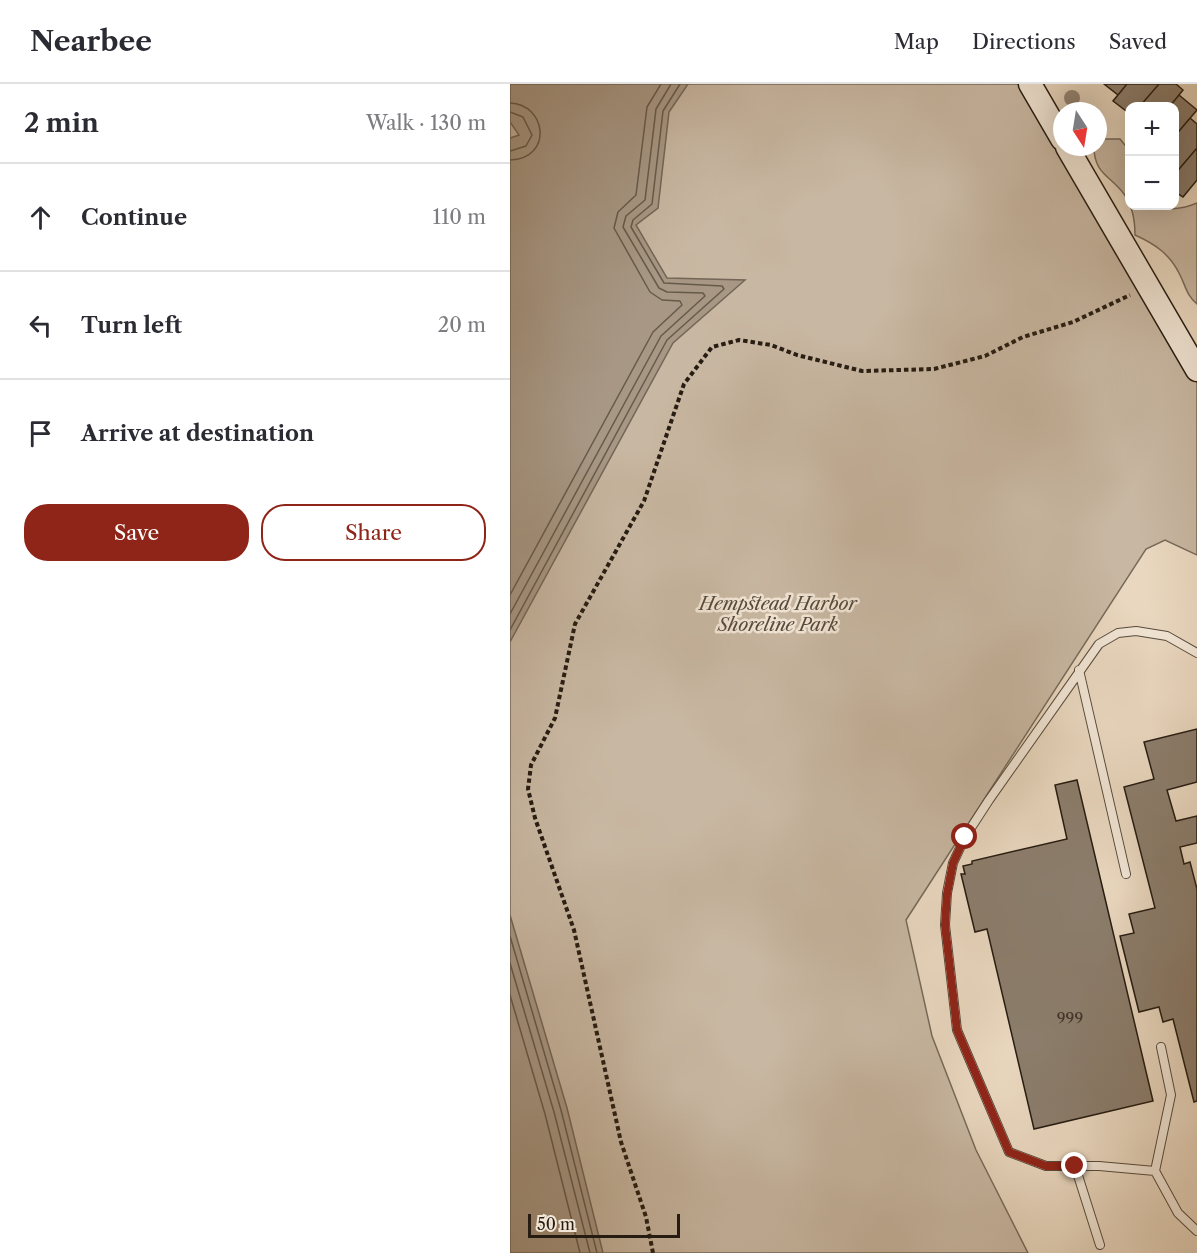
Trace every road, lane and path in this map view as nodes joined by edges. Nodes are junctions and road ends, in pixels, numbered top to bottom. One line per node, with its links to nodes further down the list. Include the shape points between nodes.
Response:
1 (1030, 84): 2 (main road)
2 (1053, 123)
3 (1072, 156): 5 (main road)
4 (1131, 295): 14 (path, via 985,356 934,369 862,371 739,340 712,347 684,384 644,501 575,624 555,718 531,765 528,789 574,930 621,1143 646,1217)
5 (1197, 370)
6 (1197, 653): 7 (lane, via 1167,636 1127,632 1099,644)
7 (1079, 670): 8 (lane); 10 (lane, via 965,837 953,863 945,925 957,1030 1009,1152 1046,1166)
8 (1126, 873)
9 (1161, 1047): 11 (lane, via 1171,1095)
10 (1075, 1166): 11 (lane); 13 (lane)
11 (1155, 1171): 12 (lane, via 1178,1213)
12 (1197, 1231)
13 (1100, 1245)
14 (653, 1253)

